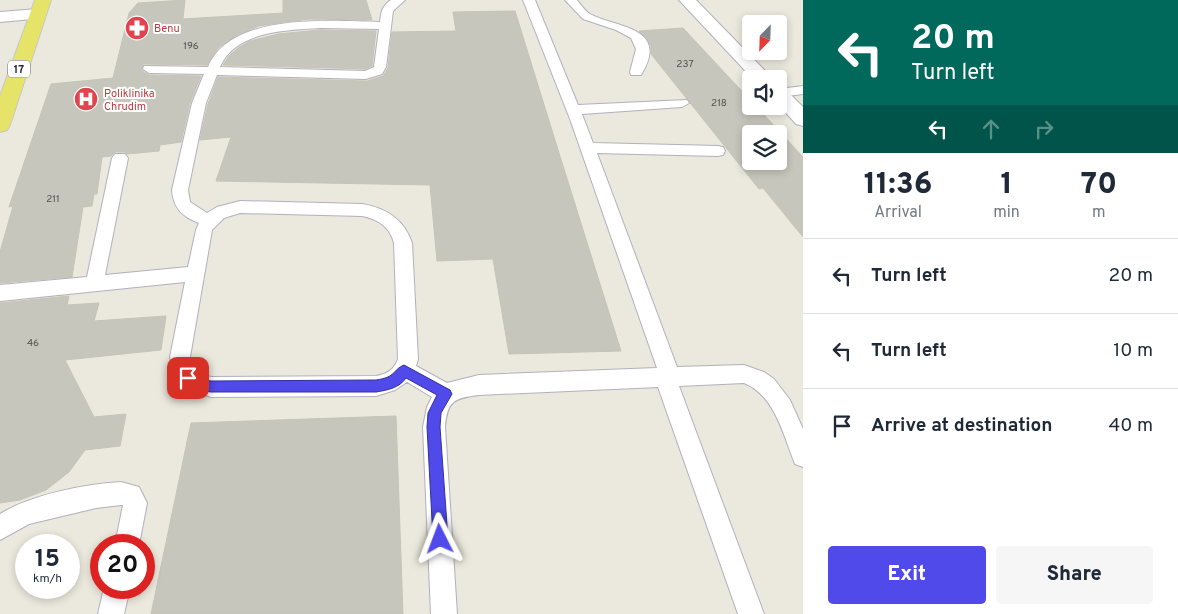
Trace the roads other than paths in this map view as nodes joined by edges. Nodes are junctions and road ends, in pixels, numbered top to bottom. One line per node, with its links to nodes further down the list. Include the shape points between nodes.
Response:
1 (399, 0): 7 (lane, via 387,10)
2 (528, 0): 16 (lane)
3 (571, 0): 11 (lane, via 585,17 626,29 637,38 642,48)
4 (687, 0): 10 (street)
5 (40, 7): 6 (street); 18 (main road, 17)
6 (0, 17)
7 (384, 26): 9 (lane, via 306,26 260,32 223,51); 9 (lane, via 380,67 366,75)
8 (149, 69): 9 (lane)
9 (213, 70): 22 (lane, via 196,112 180,199 186,210)
10 (755, 70)
11 (636, 72)
12 (803, 90): 13 (lane)
13 (787, 93)
14 (787, 102): 17 (street)
15 (682, 103): 16 (lane)
16 (573, 110): 19 (lane)
17 (803, 119)
18 (0, 125)
19 (587, 148): 20 (lane); 27 (lane)
20 (718, 151)
21 (120, 158): 24 (lane)
22 (209, 220): 23 (lane, via 204,230); 26 (lane, via 221,211 240,207 362,210 389,220 400,233 403,243 408,359)
23 (196, 274): 24 (lane); 26 (lane, via 180,357 182,369 198,384 211,387 376,386 393,382)
24 (94, 284): 25 (lane)
25 (0, 293)
26 (404, 370): 28 (lane)
27 (668, 377): 28 (lane, via 479,385); 29 (lane, via 744,374 763,381 778,400); 35 (lane)
28 (446, 394): 34 (lane, via 438,403 434,427)
29 (803, 456)
30 (0, 528): 31 (lane, via 29,512 113,494 128,494 135,503)
31 (129, 534)
32 (114, 599): 33 (lane)
33 (111, 614)
34 (444, 614)
35 (751, 614)

